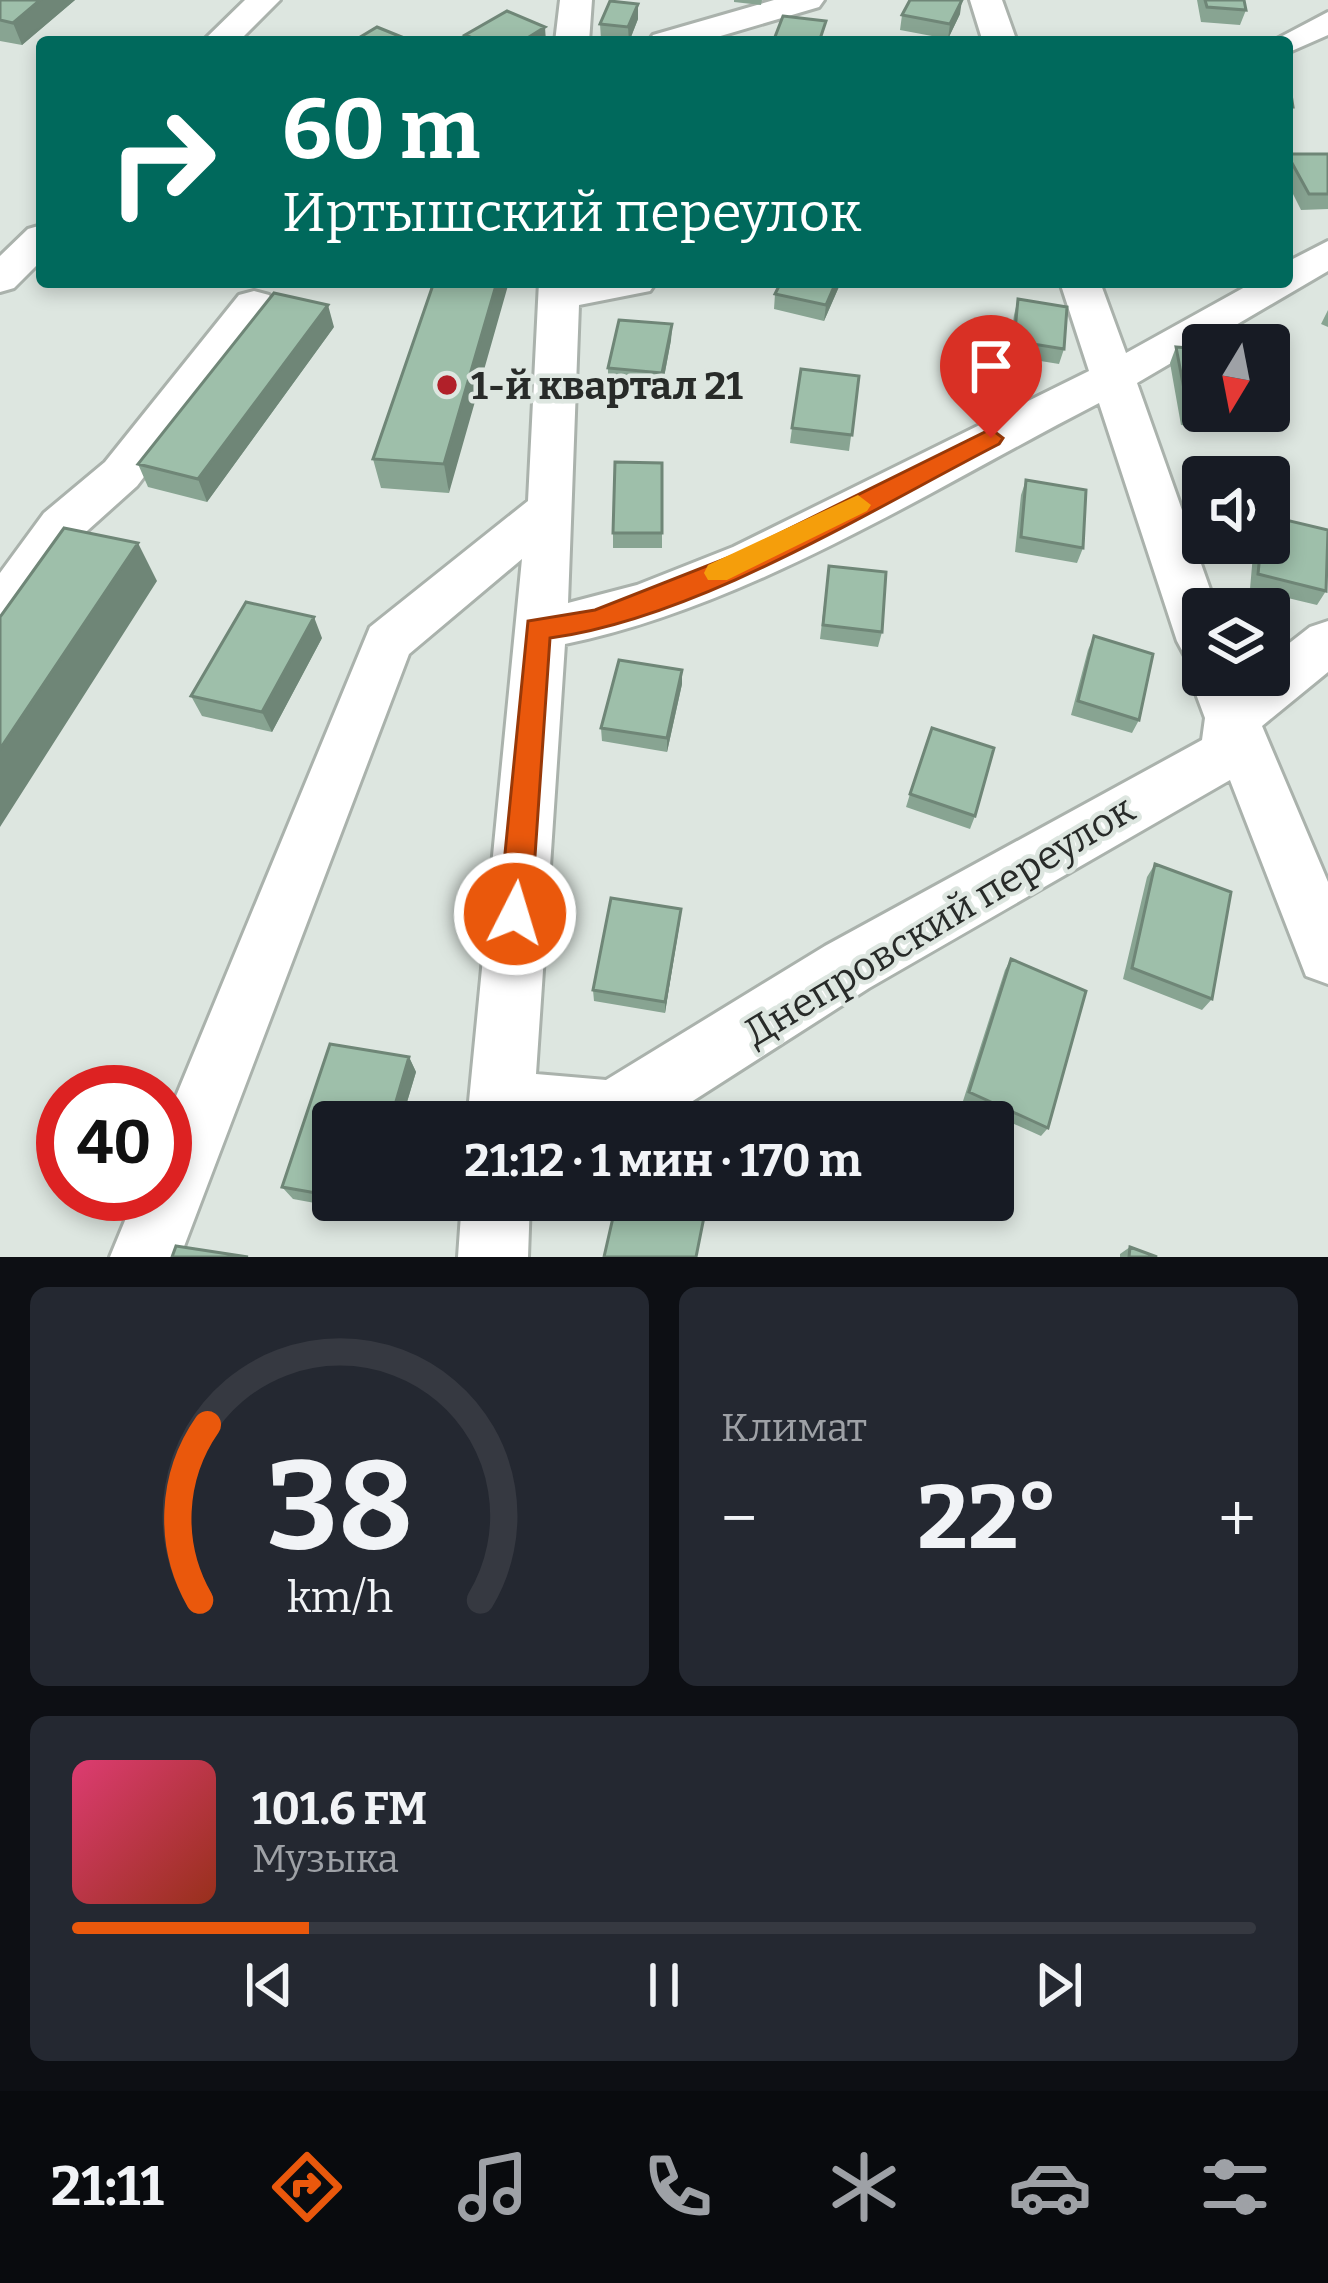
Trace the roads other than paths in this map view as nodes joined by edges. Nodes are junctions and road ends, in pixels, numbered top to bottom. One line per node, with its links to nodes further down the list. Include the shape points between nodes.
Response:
1 (264, 0): 6 (street)
2 (576, 0): 7 (street)
3 (808, 0): 8 (street)
4 (986, 0): 9 (street)
5 (1328, 22): 10 (street)
6 (225, 36)
7 (573, 36)
8 (685, 36)
9 (998, 36)
10 (1293, 40)
11 (36, 243): 14 (street)
12 (1328, 253): 13 (street)
13 (1293, 276)
14 (0, 279)
15 (1082, 288): 19 (street)
16 (1272, 288): 19 (street)
17 (558, 289): 20 (street)
18 (254, 304): 22 (street, via 121,474 61,526)
19 (1112, 376): 21 (street); 23 (street, via 749,560 598,620)
20 (551, 508): 23 (street); 30 (street, via 388,642)
21 (1185, 588)
22 (0, 610)
23 (537, 628): 27 (street)
24 (1328, 642): 25 (street, Днепровский переулок)
25 (1223, 698): 26 (street); 28 (street, Днепровский переулок, via 1228,753 847,968)
26 (1328, 956)
27 (501, 1101)
28 (634, 1101)
29 (495, 1221): 31 (street)
30 (145, 1257)
31 (494, 1257)

